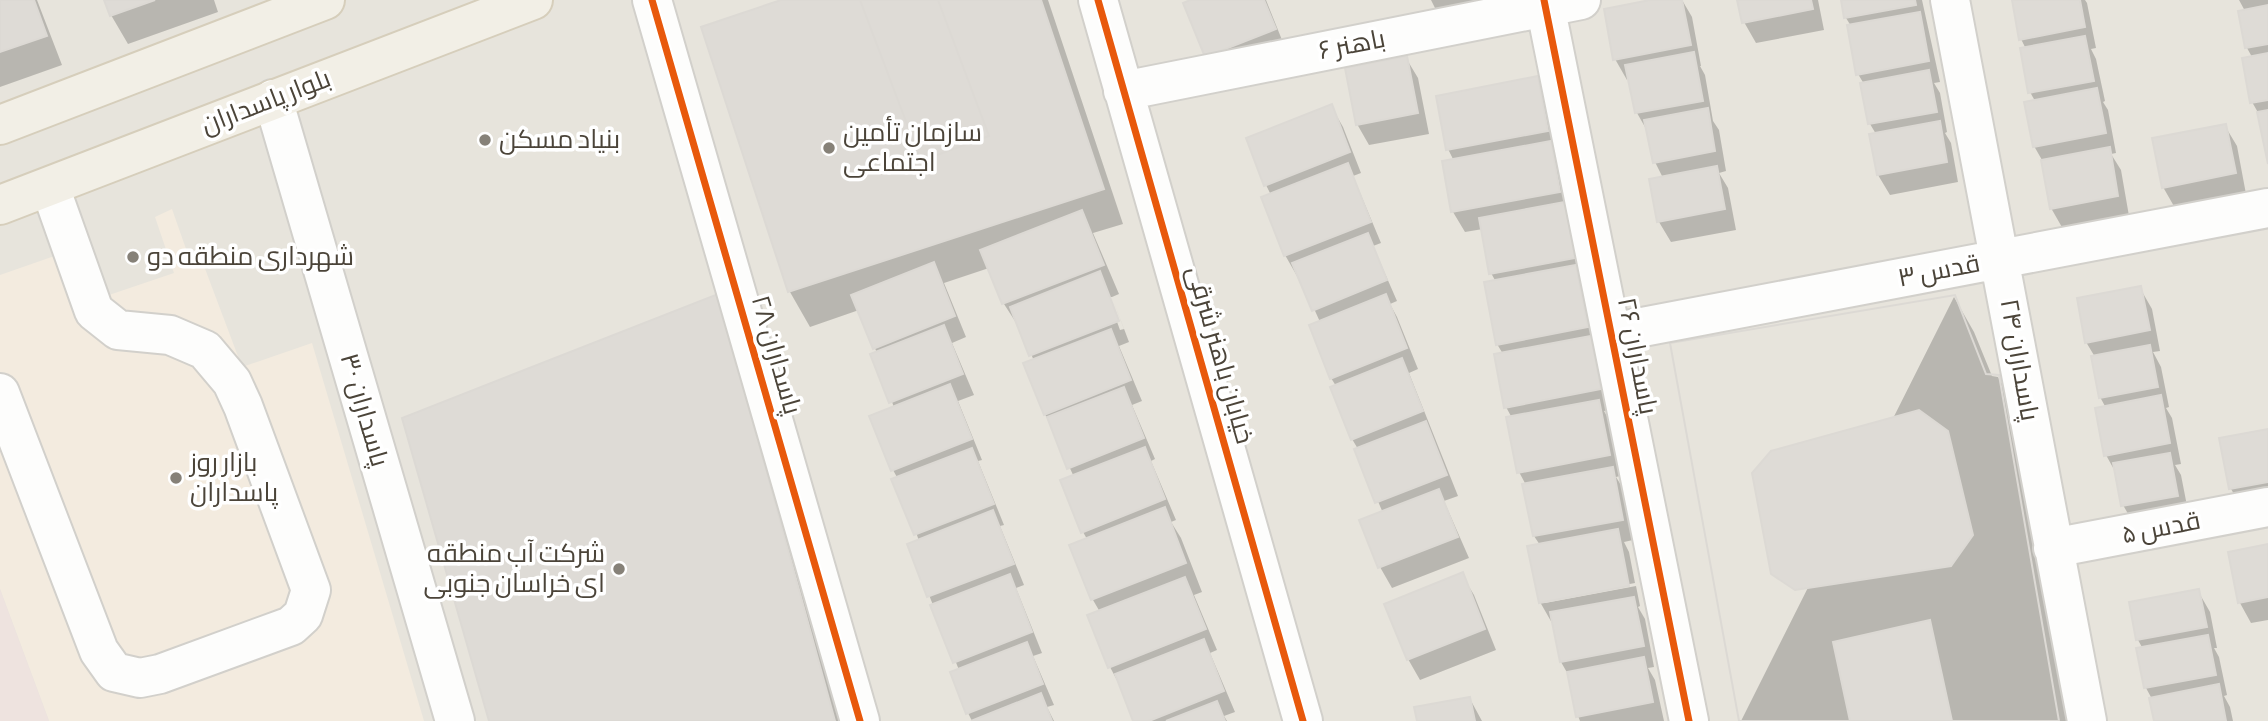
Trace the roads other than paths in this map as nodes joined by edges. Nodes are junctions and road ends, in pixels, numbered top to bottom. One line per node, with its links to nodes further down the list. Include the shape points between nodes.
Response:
1 (325, 0): 7 (main road)
2 (533, 0): 9 (main road, بلوار پاسداران)
3 (652, 0): 20 (street, پاسداران ۲۸)
4 (1098, 0): 8 (street, خیابان باهنر شرقی)
5 (1950, 0): 14 (street, پاسداران ۲۴)
6 (1557, 2): 8 (street, باهنر ۶); 15 (street, پاسداران ۲۶)
7 (256, 13): 10 (main road)
8 (1123, 91): 21 (street, خیابان باهنر شرقی)
9 (273, 99): 11 (main road, بلوار پاسداران); 19 (street, پاسداران ۳۰)
10 (0, 125)
11 (50, 187): 12 (main road, بلوار پاسداران); 16 (street, via 94,312 118,330 170,335 205,350 232,382 312,590 303,615 291,626 160,674 140,678 114,672 99,651)
12 (0, 205)
13 (2268, 208): 14 (street, قدس ۳)
14 (2000, 259): 15 (street, قدس ۳); 18 (street, پاسداران ۲۴)
15 (1611, 333): 22 (street, پاسداران ۲۶)
16 (0, 393)
17 (2268, 507): 18 (street, قدس ۵)
18 (2053, 548): 23 (street, پاسداران ۲۴)
19 (455, 721)
20 (860, 721)
21 (1303, 721)
22 (1689, 721)
23 (2087, 721)

